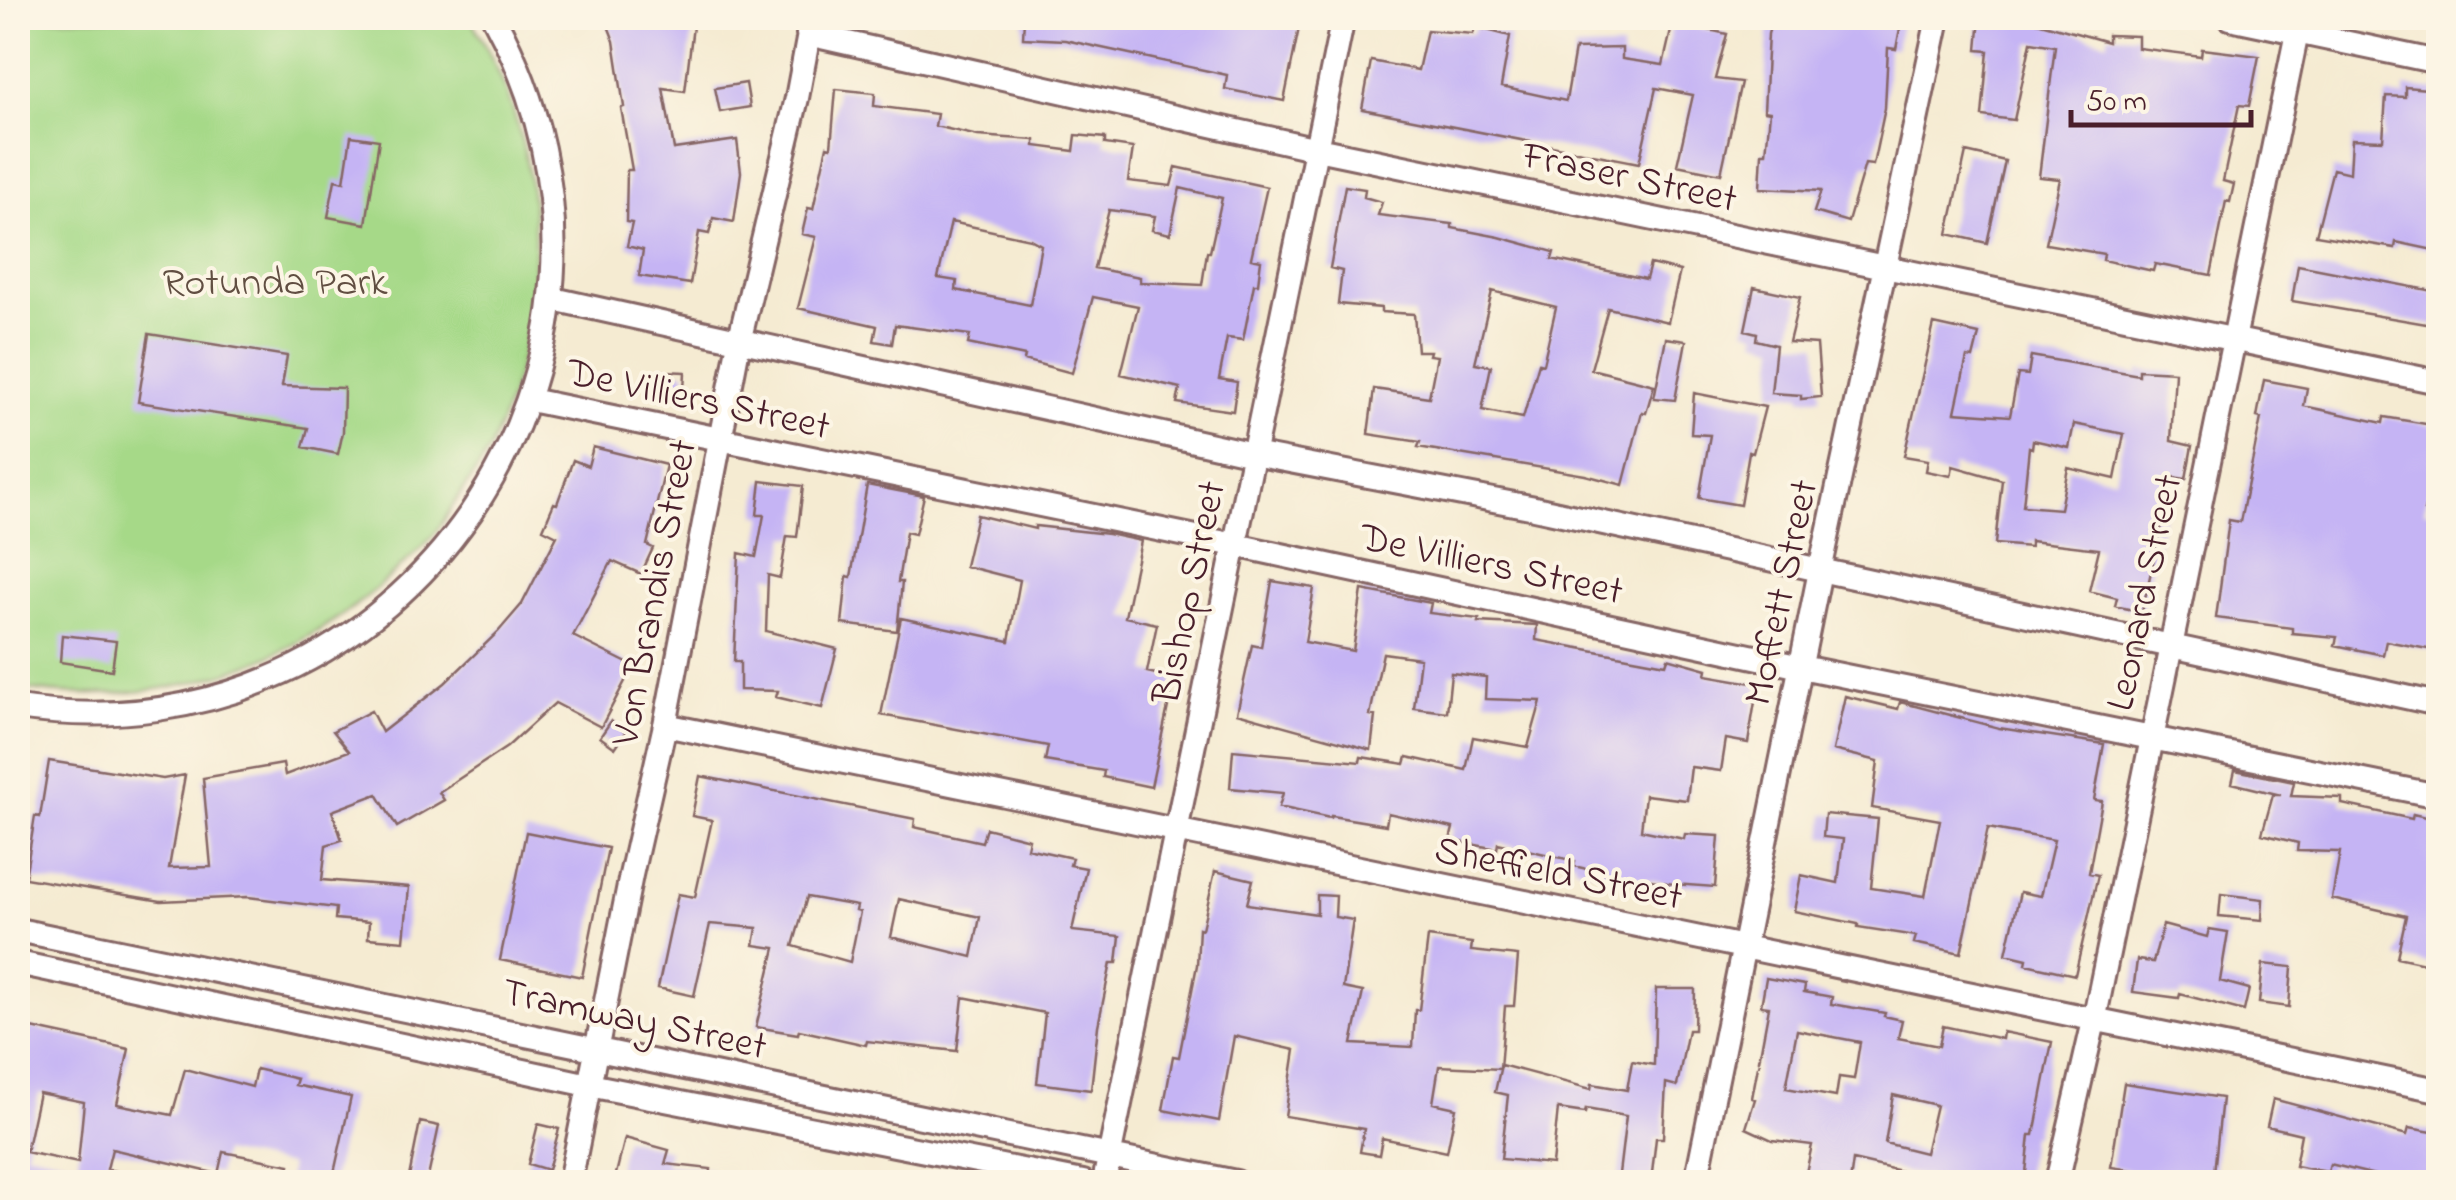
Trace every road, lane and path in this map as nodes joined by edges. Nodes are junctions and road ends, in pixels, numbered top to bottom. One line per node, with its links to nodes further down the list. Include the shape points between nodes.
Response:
1 (494, 18): 10 (street, via 540,127 556,241)
2 (1343, 18): 8 (street, Bishop Street)
3 (1938, 18): 9 (street, Moffett Street)
4 (2230, 18): 5 (street)
5 (2298, 24): 7 (street); 11 (street, Leonard Street)
6 (810, 26): 8 (street, Fraser Street); 12 (street, Von Brandis Street)
7 (2438, 62)
8 (1318, 149): 9 (street, Fraser Street); 16 (street, Bishop Street)
9 (1887, 266): 11 (street, Fraser Street); 18 (street, Moffett Street)
10 (552, 298): 12 (street, De Villiers Street); 14 (street)
11 (2232, 339): 13 (street, Fraser Street); 19 (street, Leonard Street)
12 (739, 342): 15 (street, Von Brandis Street); 16 (street, De Villiers Street)
13 (2438, 382)
14 (530, 400): 15 (street, De Villiers Street); 22 (street, via 462,526 398,596 320,652 232,691 185,703 90,713)
15 (720, 441): 17 (street, De Villiers Street); 23 (street, Von Brandis Street)
16 (1253, 454): 17 (street, Bishop Street); 18 (street, De Villiers Street)
17 (1235, 545): 20 (street, De Villiers Street); 26 (street, Bishop Street)
18 (1820, 571): 19 (street, De Villiers Street); 20 (street, Moffett Street)
19 (2171, 648): 21 (street, De Villiers Street); 24 (street, Leonard Street)
20 (1801, 667): 24 (street, De Villiers Street); 28 (street, Moffett Street)
21 (2438, 704)
22 (18, 708)
23 (665, 724): 26 (street, Sheffield Street); 35 (street, Von Brandis Street)
24 (2150, 738): 25 (street, De Villiers Street); 34 (street, Leonard Street)
25 (2438, 796)
26 (1177, 832): 28 (street, Sheffield Street); 40 (street, Bishop Street)
27 (18, 930): 29 (street, Tramway Street)
28 (1745, 947): 34 (street, Sheffield Street); 45 (street, Moffett Street)
29 (145, 954): 31 (street, Tramway Street); 32 (street)
30 (18, 963): 32 (street, Tramway Street)
31 (271, 981): 33 (street); 35 (street, Tramway Street)
32 (140, 988): 33 (street, Tramway Street)
33 (262, 1015): 36 (street, Tramway Street)
34 (2094, 1021): 37 (street, Sheffield Street); 46 (street, Leonard Street)
35 (596, 1048): 36 (street, Von Brandis Street); 38 (street, Tramway Street)
36 (590, 1085): 39 (street, Tramway Street); 41 (street, Von Brandis Street)
37 (2438, 1090)
38 (857, 1102): 39 (street); 40 (street, Tramway Street)
39 (851, 1135): 42 (street, Tramway Street)
40 (1109, 1156): 43 (street, Bishop Street); 44 (street, Tramway Street)
41 (570, 1182)
42 (1083, 1182)
43 (1104, 1182)
44 (1236, 1182)
45 (1696, 1182)
46 (2058, 1182)

